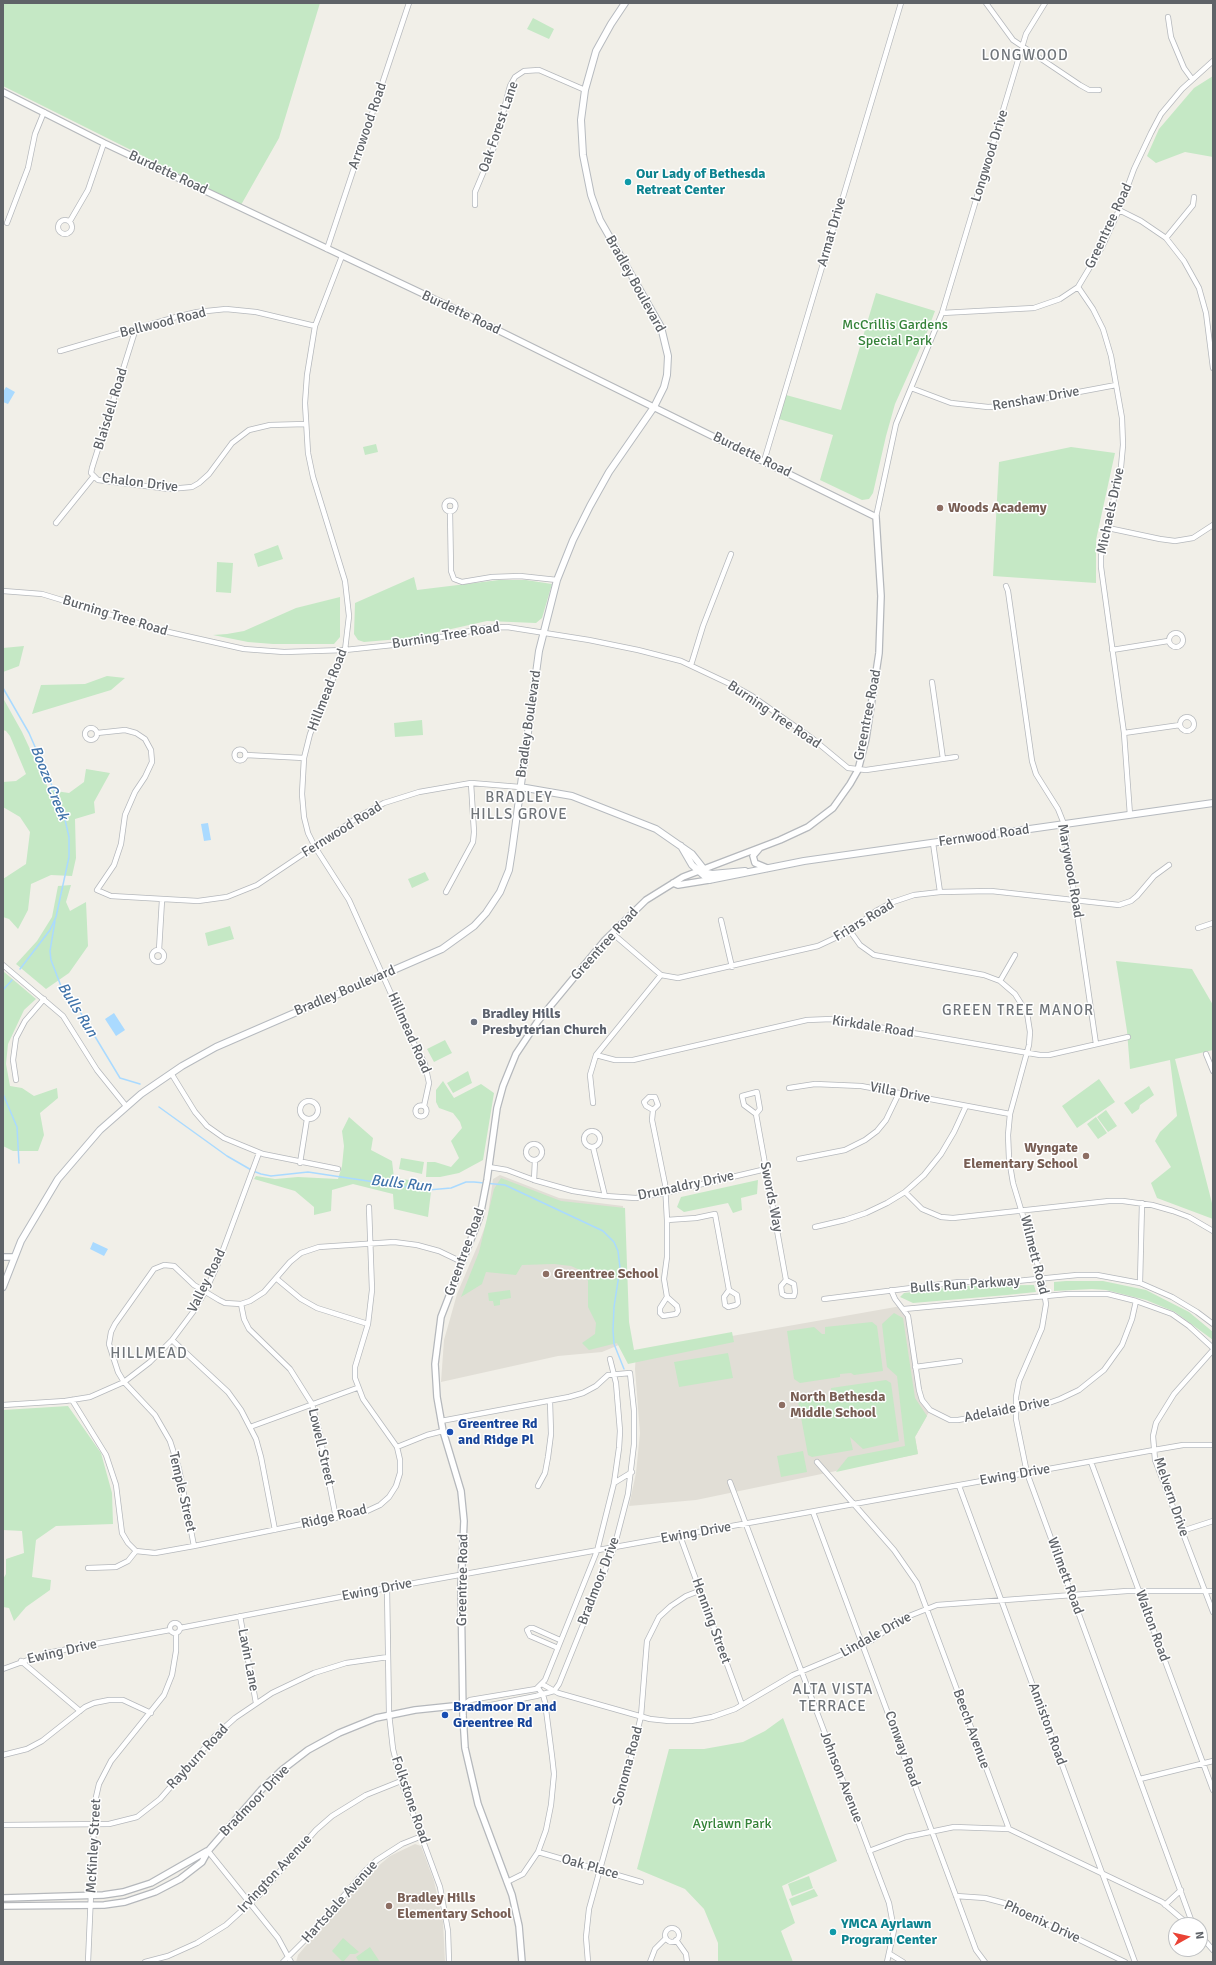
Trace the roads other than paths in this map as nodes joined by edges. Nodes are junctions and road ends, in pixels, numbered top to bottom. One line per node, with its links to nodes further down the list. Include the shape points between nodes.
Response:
1 (409, 3): 21 (street, Arrowood Road)
2 (625, 3): 10 (main road, Bradley Boulevard, via 596,52)
3 (901, 3): 33 (street, Armat Drive)
4 (986, 3): 7 (street, via 1005,32)
5 (1045, 3): 7 (street, Longwood Drive, via 1026,34)
6 (1168, 17): 9 (street, via 1174,46)
7 (1023, 48): 11 (street, via 1089,90); 24 (street, Longwood Drive)
8 (1213, 61): 9 (street, Greentree Road)
9 (1192, 79): 17 (street, Greentree Road, via 1172,100 1150,133)
10 (585, 90): 16 (street, Oak Forest Lane, via 539,70 524,71 515,77 510,86 494,147 475,192); 31 (main road, Bradley Boulevard, via 581,120 583,155 593,202 605,230 656,316 665,341 668,356 667,374)
11 (1099, 90)
12 (3, 92): 13 (street, Burdette Road)
13 (44, 112): 14 (street, Burdette Road); 19 (street, via 35,134 28,168)
14 (104, 143): 18 (street, via 88,190); 21 (street, Burdette Road)
15 (1194, 197): 20 (street, via 1193,205)
16 (475, 205)
17 (1119, 210): 20 (street); 23 (street, Greentree Road, via 1102,247)
18 (70, 221)
19 (7, 223)
20 (1166, 238): 28 (street, via 1184,261 1199,288 1206,313)
21 (327, 249): 22 (street, Burdette Road)
22 (342, 256): 25 (street, Hillmead Road); 31 (street, Burdette Road)
23 (1078, 287): 24 (street, Greentree Road, via 1060,299 1034,308); 29 (street, Michaels Drive, via 1103,329)
24 (942, 313): 30 (street, Greentree Road)
25 (315, 326): 26 (street, Bellwood Road, via 256,312 226,309 197,312); 32 (street, Hillmead Road, via 307,375)
26 (136, 328): 27 (street, Bellwood Road); 34 (street, Blaisdell Road, via 92,468 91,473)
27 (60, 351)
28 (1213, 368)
29 (1116, 385): 30 (street, Renshaw Drive, via 988,407 951,403); 39 (street, Michaels Drive, via 1122,418 1123,445)
30 (912, 388): 36 (street, Greentree Road, via 896,424)
31 (654, 407): 33 (street, Burdette Road); 41 (main road, Bradley Boulevard, via 594,498)
32 (306, 424): 34 (street, Chalon Drive, via 249,430 232,443 199,483 183,489 102,482); 46 (street, Hillmead Road, via 313,478 346,592 349,616)
33 (764, 461): 36 (street, Burdette Road)
34 (94, 476): 37 (street)
35 (450, 511): 41 (street, via 451,571 454,579 462,582 520,576)
36 (876, 517): 57 (street, Greentree Road, via 881,596 879,653 868,728)
37 (56, 523)
38 (1213, 525): 39 (street, via 1193,538 1175,541)
39 (1108, 528): 47 (street, Michaels Drive, via 1101,567)
40 (731, 554): 48 (street)
41 (557, 580): 44 (main road, Bradley Boulevard)
42 (1006, 586): 62 (street, Marywood Road, via 1032,761 1036,774)
43 (3, 591): 46 (street, Burning Tree Road, via 42,594 147,627 244,648 284,652)
44 (543, 633): 46 (street, Burning Tree Road, via 507,627 485,628 412,643); 48 (street, Burning Tree Road, via 638,650); 59 (main road, Bradley Boulevard)
45 (1168, 641): 47 (street)
46 (344, 650): 55 (street, Hillmead Road, via 310,734)
47 (1112, 650): 52 (street, Michaels Drive)
48 (691, 665): 57 (street, Burning Tree Road, via 752,696 813,739 848,768)
49 (932, 682): 56 (street)
50 (1180, 725): 52 (street)
51 (97, 733): 74 (street, Fernwood Road, via 125,730 136,733 145,739 152,762 134,792 125,815 121,844 114,865 97,890 111,896)
52 (1124, 733): 61 (street, Michaels Drive)
53 (246, 756): 55 (street)
54 (956, 757): 56 (street)
55 (304, 758): 64 (street, Hillmead Road, via 304,818)
56 (943, 759): 57 (street)
57 (858, 770): 65 (street, Greentree Road, via 839,801 818,821)
58 (471, 783): 59 (street, Fernwood Road); 64 (street, Fernwood Road, via 419,792 384,803); 72 (street, via 473,842)
59 (520, 787): 68 (main road, Fernwood Road, via 572,796 656,828 692,854); 85 (main road, Bradley Boulevard, via 508,870 491,907 457,940)
60 (1213, 803): 61 (main road, Fernwood Road)
61 (1130, 815): 62 (main road, Fernwood Road)
62 (1064, 824): 63 (main road, Fernwood Road); 75 (street, Marywood Road)
63 (934, 843): 67 (main road, Fernwood Road); 73 (street)
64 (315, 847): 74 (street, Fernwood Road, via 242,892 213,900); 85 (street, Hillmead Road, via 349,900)
65 (759, 849): 67 (street, via 753,856 755,863); 68 (street, Greentree Road)
66 (1169, 865): 75 (street, Friars Road, via 1154,876 1131,901 1113,905)
67 (767, 868): 69 (main road, Fernwood Road)
68 (700, 870): 69 (main road, Fernwood Road, via 712,874); 70 (main road, Fernwood Road); 71 (street, Greentree Road)
69 (755, 871): 70 (main road, Fernwood Road)
70 (709, 880): 71 (street, via 678,885)
71 (673, 883): 80 (street, Greentree Road, via 646,900)
72 (446, 892)
73 (940, 892): 75 (street, Friars Road, via 991,891); 79 (street, Friars Road, via 914,895 893,902 876,911)
74 (162, 900): 81 (street)
75 (1076, 901): 90 (street, Marywood Road)
76 (721, 920): 84 (street)
77 (1213, 924): 78 (street)
78 (1198, 928)
79 (850, 931): 84 (street, Friars Road, via 818,946); 87 (street, Wilmett Road, via 860,946 874,955 984,975)
80 (612, 933): 86 (street); 112 (street, Greentree Road, via 544,1014 516,1054 500,1096)
81 (159, 950)
82 (1014, 955): 87 (street)
83 (3, 965): 88 (street)
84 (732, 966): 86 (street, Friars Road, via 678,978)
85 (383, 975): 95 (main road, Bradley Boulevard, via 230,1041); 101 (street, Hillmead Road, via 425,1064 429,1083)
86 (661, 975): 93 (street)
87 (1000, 981): 91 (street, Wilmett Road, via 1015,994 1027,1013 1030,1032)
88 (44, 999): 96 (street, via 25,1021 16,1038 13,1060); 100 (street, via 67,1020 97,1070)
89 (1128, 1038): 90 (street, Kirkdale Road)
90 (1096, 1044): 91 (street, Kirkdale Road, via 1050,1055)
91 (1026, 1054): 93 (street, Kirkdale Road, via 832,1019 806,1020 633,1060 615,1060); 105 (street, Wilmett Road)
92 (1206, 1054): 94 (street)
93 (596, 1055): 99 (street, via 590,1075)
94 (1213, 1071)
95 (172, 1073): 100 (main road, Bradley Boulevard); 108 (street, via 195,1112 207,1126 224,1138)
96 (16, 1080)
97 (789, 1088): 98 (street, Villa Drive, via 836,1084)
98 (899, 1093): 102 (street, Villa Drive); 109 (street, via 886,1120 865,1140 845,1150)
99 (593, 1103)
100 (126, 1106): 127 (main road, Bradley Boulevard, via 90,1140 62,1173 36,1213)
101 (424, 1106)
102 (966, 1106): 105 (street, Villa Drive); 116 (street, via 941,1154 924,1175)
103 (652, 1110): 117 (street, via 665,1184)
104 (756, 1114): 104 (street, Swords Way, via 760,1109 757,1092 742,1096 744,1105); 114 (street, Swords Way)
105 (1010, 1114): 121 (street, Wilmett Road, via 1009,1159 1013,1183)
106 (307, 1119): 106 (street, via 313,1118 318,1112 316,1104 310,1100 302,1102 299,1110); 111 (street)
107 (594, 1147): 118 (street)
108 (259, 1153): 111 (street); 136 (street, Valley Road)
109 (799, 1159)
110 (535, 1160): 115 (street)
111 (300, 1163): 113 (street)
112 (489, 1167): 115 (street, Drumaldry Drive, via 508,1170); 128 (street, Greentree Road, via 477,1226)
113 (338, 1168)
114 (766, 1169): 117 (street, Drumaldry Drive); 131 (street, Swords Way)
115 (534, 1180): 118 (street, Drumaldry Drive, via 573,1191)
116 (905, 1192): 121 (street, via 922,1209 941,1217 953,1218); 123 (street, via 866,1214)
117 (664, 1193): 118 (street, Drumaldry Drive, via 636,1198); 122 (street)
118 (605, 1196)
119 (1142, 1203): 121 (street, via 1109,1201); 124 (street, via 1189,1217); 132 (street)
120 (369, 1207): 125 (street, Ridge Road)
121 (1022, 1210): 130 (street, Wilmett Road)
122 (667, 1220): 134 (street, via 715,1214); 138 (street, via 664,1279)
123 (815, 1227)
124 (1213, 1231)
125 (371, 1243): 128 (street, via 417,1245 439,1251); 129 (street, via 309,1249 290,1262); 143 (street, Ridge Road, via 372,1290)
126 (3, 1257): 127 (street)
127 (14, 1257): 133 (main road, Bradley Boulevard)
128 (462, 1262): 158 (street, Greentree Road, via 444,1308 437,1340 435,1373)
129 (277, 1279): 141 (street, via 257,1298); 143 (street, via 301,1299 317,1308)
130 (1042, 1279): 132 (street, Bulls Run Parkway, via 1097,1275); 135 (street, Bulls Run Parkway, via 959,1282); 137 (street, Wilmett Road)
131 (786, 1280)
132 (1140, 1283): 144 (street, Bulls Run Parkway, via 1172,1297)
133 (3, 1287)
134 (729, 1290)
135 (891, 1290): 139 (street, Bulls Run Parkway); 142 (street, Adelaide Drive)
136 (205, 1292): 141 (street, Temple Street, via 225,1303); 145 (street, Valley Road); 151 (street, Temple Street, via 174,1266 164,1265 154,1269 111,1332 111,1352)
137 (1045, 1296): 140 (street, Bulls Run Parkway, via 1108,1294); 142 (street, Bulls Run Parkway); 157 (street, Wilmett Road, via 1042,1328 1019,1381)
138 (667, 1297)
139 (824, 1299)
140 (1136, 1301): 146 (street, Bulls Run Parkway, via 1172,1314); 157 (street, Adelaide Drive, via 1122,1345 1104,1370 1079,1390 1060,1399)
141 (241, 1304): 155 (street, Lowell Street, via 249,1329 290,1368)
142 (904, 1309): 149 (street, Adelaide Drive, via 908,1316)
143 (368, 1324): 152 (street, Ridge Road, via 355,1367)
144 (1213, 1324)
145 (172, 1340): 151 (street, Valley Road, via 150,1362); 159 (street, via 228,1392)
146 (1213, 1349): 163 (street, Melvern Drive, via 1161,1413 1153,1436)
147 (610, 1359): 150 (street, Bradmoor Drive)
148 (960, 1361): 149 (street)
149 (915, 1367): 157 (street, Adelaide Drive, via 922,1400 938,1416 958,1420)
150 (615, 1374): 154 (street, via 608,1375 583,1393); 166 (street, Bradmoor Drive, via 630,1373 634,1422); 169 (street, Bradmoor Drive, via 620,1431)
151 (124, 1382): 153 (street, Valley Road, via 97,1394); 180 (street, Temple Street, via 155,1415 170,1441 179,1469)
152 (358, 1388): 155 (street); 162 (street, Ridge Road, via 362,1399)
153 (72, 1400): 156 (street, Valley Road); 182 (street, via 106,1455 116,1485 122,1533)
154 (550, 1401): 158 (street); 170 (street, via 551,1434 548,1457 545,1473)
155 (312, 1404): 159 (street); 174 (street, Lowell Street)
156 (3, 1405)
157 (1016, 1410): 167 (street, Wilmett Road)
158 (441, 1422): 160 (street, Greentree Road)
159 (250, 1427): 177 (street, via 261,1457)
160 (443, 1431): 162 (street); 185 (street, Greentree Road, via 463,1506)
161 (1213, 1445): 163 (street, Ewing Drive, via 1183,1445)
162 (397, 1447): 174 (street, Ridge Road, via 400,1474 389,1497 367,1511)
163 (1154, 1450): 165 (street, Ewing Drive); 178 (street, Melvern Drive)
164 (817, 1462): 172 (street, Beech Avenue)
165 (1091, 1462): 167 (street, Ewing Drive); 188 (street, Walton Road)
166 (632, 1472): 169 (street); 181 (street, Bradmoor Drive)
167 (1027, 1473): 171 (street, Ewing Drive); 191 (street, Wilmett Road)
168 (730, 1482): 176 (street, Johnson Avenue)
169 (614, 1483): 183 (street, Bradmoor Drive)
170 (538, 1486)
171 (959, 1486): 172 (street, Ewing Drive); 192 (street, Anniston Road)
172 (856, 1504): 173 (street, Ewing Drive); 193 (street, Beech Avenue, via 905,1564 917,1583)
173 (813, 1512): 176 (street, Ewing Drive); 200 (street, Conway Road)
174 (336, 1518): 177 (street, Ridge Road)
175 (1213, 1521): 178 (street)
176 (746, 1524): 179 (street, Ewing Drive); 205 (street, Johnson Avenue)
177 (275, 1530): 180 (street, Ridge Road)
178 (1182, 1531): 189 (street, Melvern Drive)
179 (680, 1536): 181 (street, Ewing Drive); 187 (street, Henning Street)
180 (194, 1546): 182 (street, Ridge Road, via 154,1553)
181 (614, 1548): 183 (street, Ewing Drive); 208 (street, Bradmoor Drive)
182 (136, 1551): 184 (street, via 128,1561 116,1567)
183 (597, 1551): 185 (street, Ewing Drive); 199 (street, Bradmoor Drive)
184 (88, 1568)
185 (462, 1575): 186 (street, Ewing Drive); 211 (street, Greentree Road)
186 (387, 1588): 195 (street, Ewing Drive); 202 (street, Folkstone Road)
187 (699, 1591): 212 (street, Henning Street); 216 (street, Sonoma Road, via 671,1606 653,1627 647,1641)
188 (1139, 1591): 189 (street, Lindale Drive); 191 (street, Lindale Drive); 219 (street, Walton Road)
189 (1205, 1591): 190 (street, Lindale Drive); 194 (street, Melvern Drive)
190 (1213, 1591)
191 (1072, 1594): 192 (street, Lindale Drive); 220 (street, Wilmett Road)
192 (1001, 1599): 193 (street, Lindale Drive, via 948,1603); 232 (street, Anniston Road)
193 (927, 1609): 200 (street, Lindale Drive, via 904,1618); 225 (street, Beech Avenue)
194 (1213, 1612)
195 (240, 1616): 196 (street, Ewing Drive); 210 (street, Lavin Lane)
196 (180, 1628): 197 (street, via 178,1624 174,1624); 198 (street)
197 (170, 1630): 198 (street); 203 (street, Ewing Drive, via 47,1653)
198 (176, 1633): 214 (street, McKinley Street, via 172,1675 164,1695)
199 (560, 1640): 201 (street, Bradmoor Drive); 201 (street, via 533,1628 527,1630 530,1636)
200 (863, 1644): 205 (street, Lindale Drive); 226 (street, Conway Road)
201 (558, 1648): 206 (street, Bradmoor Drive)
202 (388, 1657): 210 (street, Rayburn Road, via 346,1664 314,1673); 215 (street, Folkstone Road)
203 (21, 1661): 204 (street, Ewing Drive); 213 (street)
204 (3, 1669)
205 (801, 1671): 212 (street, Lindale Drive); 229 (street, Johnson Avenue)
206 (542, 1684): 207 (street, Bradmoor Drive); 208 (street, Lindale Drive)
207 (538, 1688): 209 (street); 211 (street, Bradmoor Drive, via 470,1700)
208 (554, 1691): 209 (street, Bradmoor Drive); 216 (street, Lindale Drive)
209 (543, 1695): 211 (street, Bradmoor Drive, via 471,1709); 230 (street, via 554,1774 548,1817)
210 (256, 1703): 223 (street, Rayburn Road, via 215,1736 148,1810 125,1821)
211 (463, 1705): 215 (street, Bradmoor Drive); 233 (street, Greentree Road, via 465,1748 473,1787)
212 (742, 1705): 216 (street, Lindale Drive, via 716,1716 691,1721 669,1721)
213 (80, 1711): 214 (street, via 94,1703 123,1700); 217 (street, via 27,1749)
214 (151, 1713): 223 (street, McKinley Street, via 111,1760 104,1773 96,1797)
215 (389, 1714): 221 (street, Folkstone Road, via 393,1749); 228 (street, Bradmoor Drive, via 338,1733 296,1759 261,1790)
216 (641, 1716): 231 (street, Sonoma Road)
217 (3, 1755)
218 (1213, 1761): 219 (street)
219 (1203, 1763): 220 (street); 222 (street, Walton Road)
220 (1140, 1779): 235 (street, Wilmett Road)
221 (402, 1781): 227 (street, Folkstone Road); 239 (street, Irvington Avenue, via 366,1795 332,1816 316,1830)
222 (1213, 1790)
223 (94, 1824): 224 (street, Rayburn Road); 236 (street, McKinley Street)
224 (3, 1825)
225 (1009, 1829): 226 (street, via 970,1826); 232 (street)
226 (932, 1831): 229 (street, via 906,1837); 237 (street, Conway Road)
227 (422, 1836): 248 (street, Hartsdale Avenue, via 402,1844 365,1871); 252 (street, Folkstone Road, via 440,1887 448,1931)
228 (208, 1851): 236 (street, Bradmoor Drive, via 175,1871 138,1888); 239 (street); 240 (street, Bradmoor Drive, via 202,1862 180,1879 155,1892 125,1902)
229 (869, 1851): 247 (street, Johnson Avenue, via 893,1918)
230 (538, 1852): 231 (street, Oak Place); 233 (street, via 523,1874)
231 (600, 1870): 234 (street, Oak Place); 254 (street, Sonoma Road, via 589,1909 586,1937)
232 (1102, 1872): 241 (street); 261 (street, Anniston Road)
233 (508, 1882): 253 (street, Greentree Road, via 518,1920)
234 (641, 1882)
235 (1181, 1890): 241 (street); 244 (street, Wilmett Road)
236 (91, 1896): 238 (street, Bradmoor Drive); 240 (street, McKinley Street)
237 (956, 1896): 259 (street, Conway Road, via 976,1950); 260 (street, Phoenix Drive, via 985,1898 1004,1903)
238 (3, 1898)
239 (250, 1904): 248 (street, via 278,1938); 250 (street, Irvington Avenue, via 226,1925 197,1943 168,1956)
240 (91, 1905): 242 (street, Bradmoor Drive); 249 (street, McKinley Street)
241 (1165, 1905): 243 (street)
242 (3, 1906)
243 (1179, 1917)
244 (1190, 1917)
245 (666, 1938): 246 (street, via 669,1941); 246 (street, via 665,1933 674,1929 678,1934); 255 (street, via 655,1949)
246 (676, 1940): 256 (street, via 686,1954)
247 (890, 1954): 257 (street, Johnson Avenue); 258 (street)
248 (289, 1960): 251 (street, Hartsdale Avenue)
249 (88, 1962)
250 (144, 1962)
251 (283, 1962)
252 (449, 1962)
253 (522, 1962)
254 (588, 1962)
255 (650, 1962)
256 (688, 1962)
257 (887, 1962)
258 (903, 1962)
259 (984, 1962)
260 (1125, 1962)
261 (1135, 1962)

